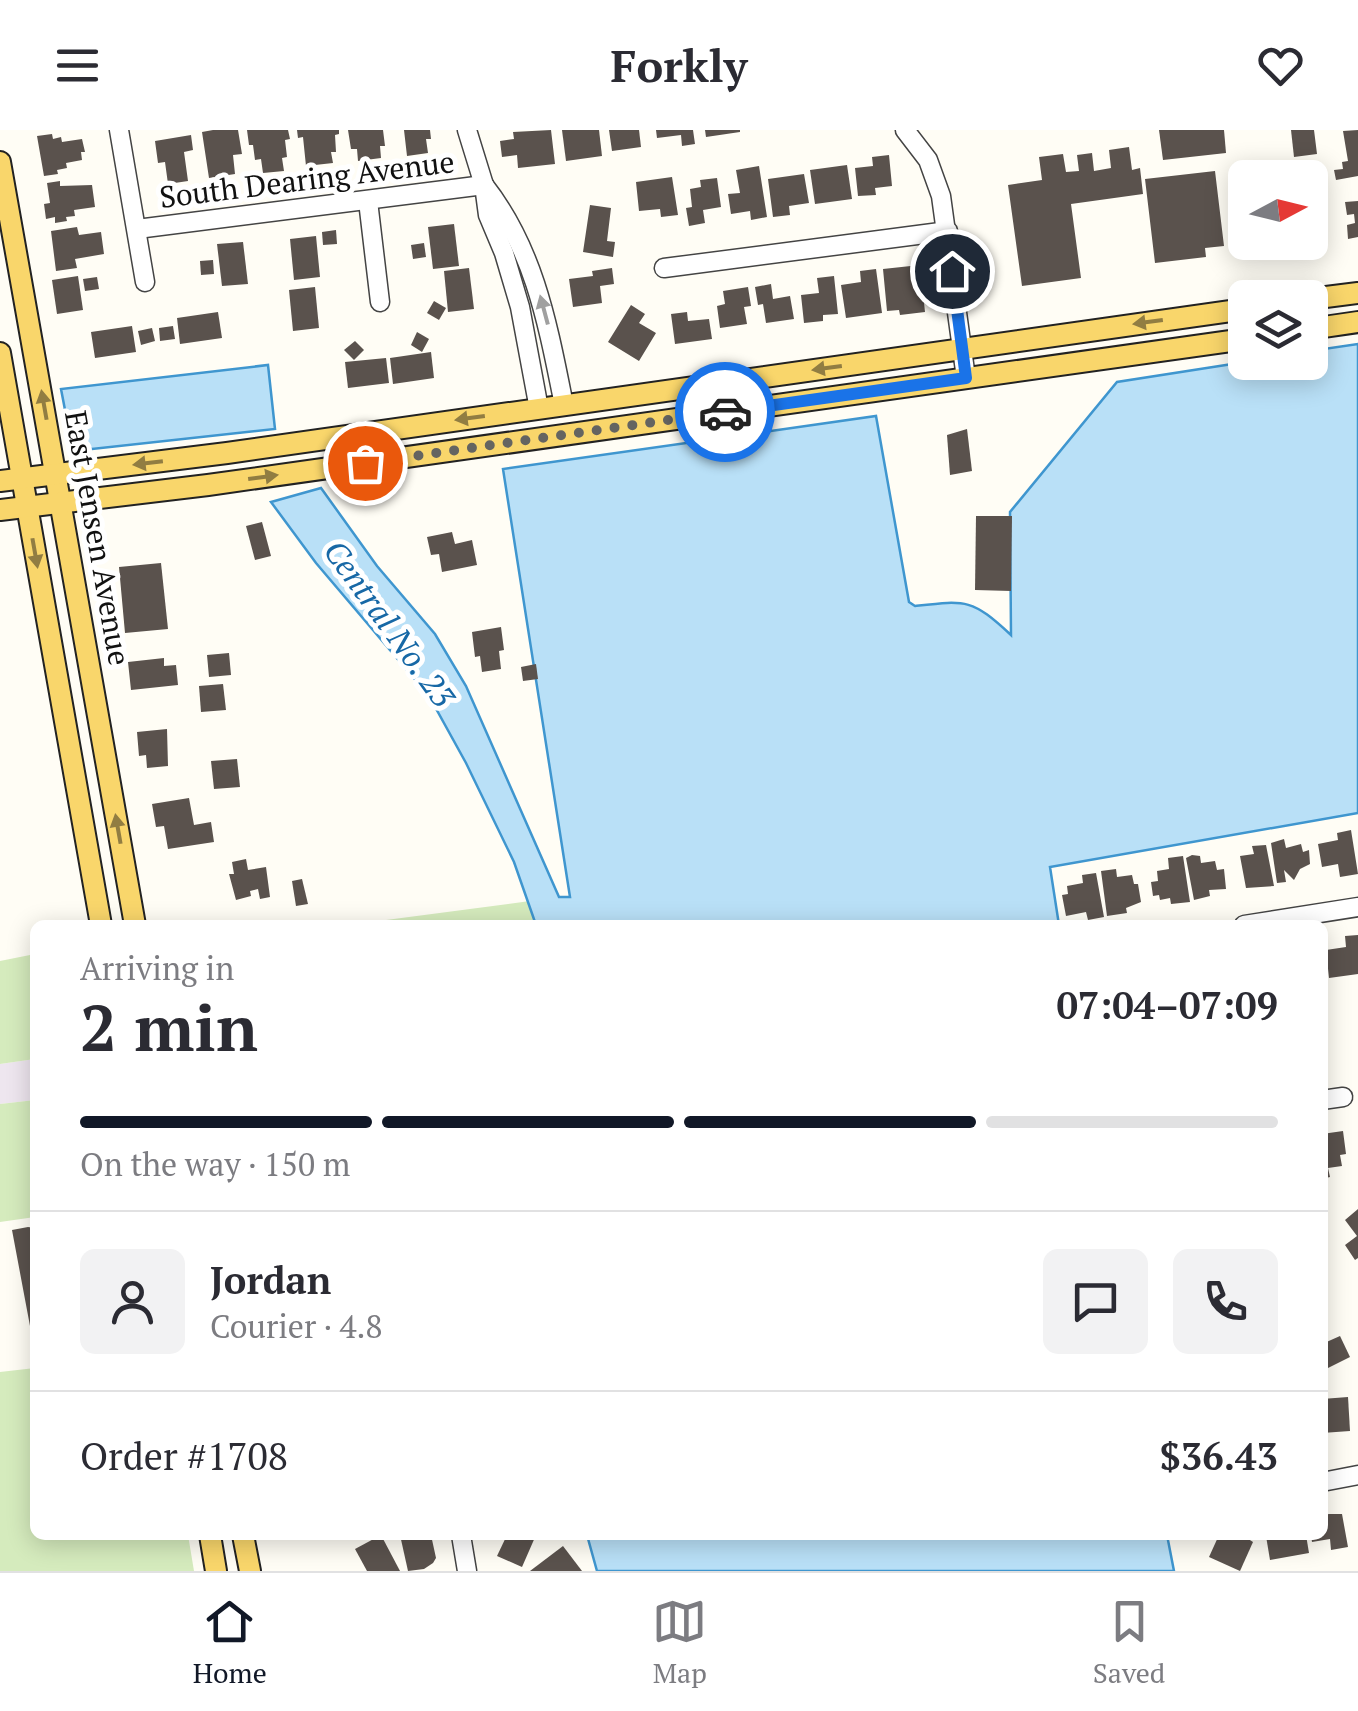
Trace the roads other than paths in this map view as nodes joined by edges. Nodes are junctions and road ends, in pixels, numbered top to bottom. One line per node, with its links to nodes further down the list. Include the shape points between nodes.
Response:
1 (119, 130): 7 (street)
2 (466, 130): 5 (street)
3 (905, 130): 8 (street, via 928,160)
4 (0, 162): 23 (main road, East Jensen Avenue, one-way to 4)
5 (484, 185): 6 (street, South Dearing Avenue); 21 (street, one-way to 5, via 531,267 506,213); 22 (street, via 520,307)
6 (368, 201): 7 (street, South Dearing Avenue); 13 (street)
7 (137, 229): 10 (street)
8 (948, 232): 9 (street); 18 (street)
9 (664, 268)
10 (145, 282)
11 (1358, 293): 12 (main road)
12 (1328, 297)
13 (380, 302)
14 (1228, 310): 18 (main road, one-way to 18)
15 (1358, 322): 16 (main road)
16 (1328, 326)
17 (1228, 340): 20 (main road)
18 (962, 349): 20 (street); 21 (main road, one-way to 21)
19 (1, 367): 24 (main road)
20 (966, 378): 26 (main road, one-way to 20)
21 (564, 405): 22 (main road)
22 (538, 409): 23 (main road, one-way to 23)
23 (56, 475): 24 (main road); 26 (main road, East Jensen Avenue)
24 (22, 478): 25 (main road); 27 (main road)
25 (0, 481)
26 (60, 503): 27 (main road); 31 (main road, East Jensen Avenue, one-way to 26)
27 (27, 507): 28 (main road); 30 (main road, one-way to 30)
28 (0, 510)
29 (1358, 907): 32 (street)
30 (100, 920)
31 (134, 920)
32 (1276, 920)
33 (1343, 1096): 34 (street)
34 (1328, 1099)
35 (1358, 1475): 36 (street)
36 (1328, 1481)
37 (211, 1540): 40 (main road)
38 (244, 1540): 41 (main road)
39 (463, 1540): 42 (street)
40 (216, 1571)
41 (250, 1571)
42 (467, 1571)

